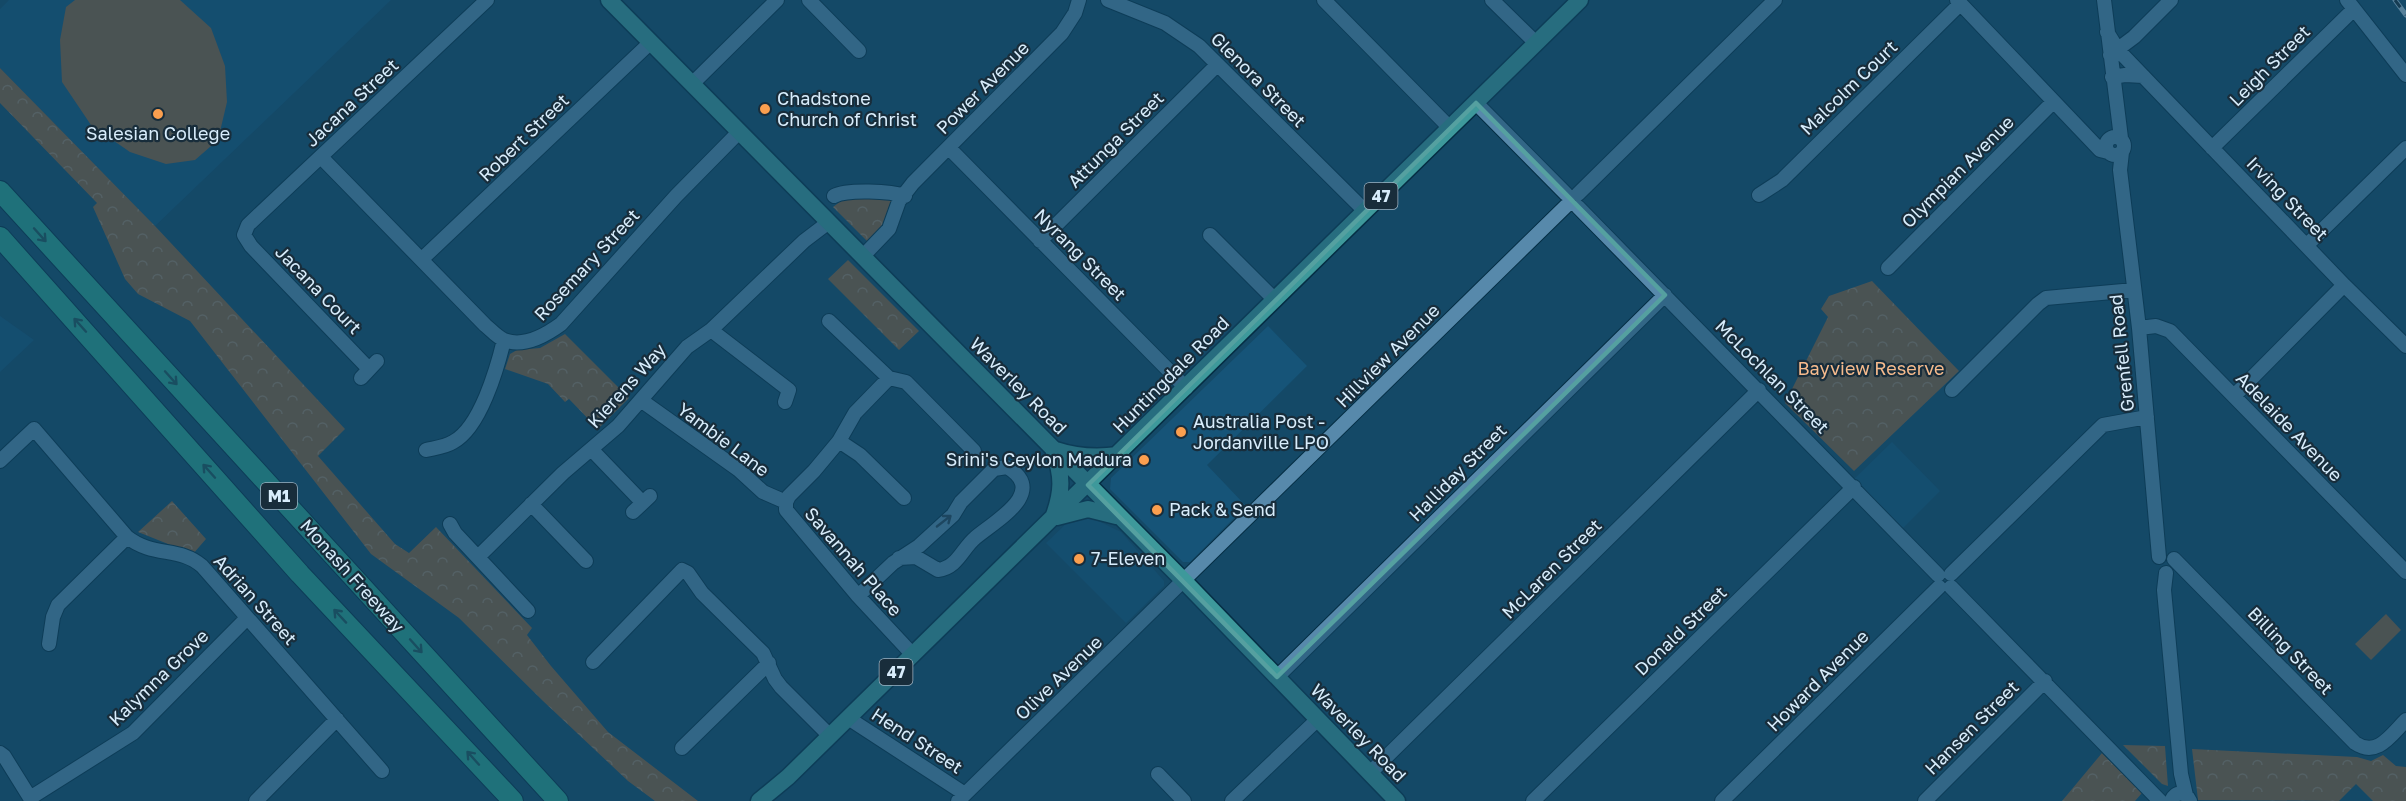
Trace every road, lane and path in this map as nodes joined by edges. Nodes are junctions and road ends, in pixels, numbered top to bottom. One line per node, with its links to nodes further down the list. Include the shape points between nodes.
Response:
1 (487, 0): 32 (street, Jacana Street)
2 (609, 0): 15 (main road, Waverley Road)
3 (777, 0): 23 (street)
4 (809, 0): 17 (street)
5 (1079, 0): 29 (street, Power Avenue, via 1062,33)
6 (1108, 0): 19 (street, Glenora Street, via 1165,22)
7 (1324, 0): 26 (street)
8 (1492, 0): 16 (street)
9 (1580, 0): 16 (main road, Huntingdale Road / 47)
10 (1774, 0): 37 (street, Hillview Avenue)
11 (2104, 0): 18 (street, Irving Street, via 2107,32)
12 (2171, 0): 18 (street)
13 (1958, 2): 25 (street); 34 (street, Malcolm Court, via 1782,180)
14 (2350, 5): 20 (street); 30 (street, Leigh Street)
15 (651, 42): 23 (main road, Waverley Road); 45 (street, Robert Street)
16 (1536, 44): 24 (main road, Huntingdale Road / 47)
17 (859, 51)
18 (2114, 52): 21 (street, Irving Street); 22 (street, Grenfell Road)
19 (1217, 64): 38 (street, Glenora Street); 43 (street, Attunga Street)
20 (2406, 75)
21 (2143, 76): 22 (street); 30 (street, Irving Street)
22 (2112, 77): 28 (street, Grenfell Road, via 2117,119)
23 (692, 84): 27 (main road, Waverley Road)
24 (1476, 102): 26 (main road, Huntingdale Road / 47); 37 (street, McLochlan Street)
25 (2054, 102): 28 (street, via 2100,150); 47 (street, Olympian Avenue)
26 (1450, 128): 38 (main road, Huntingdale Road / 47)
27 (739, 132): 39 (main road, Waverley Road); 55 (street, Rosemary Street, via 561,324 544,336 525,341)
28 (2113, 146): 49 (street, Grenfell Road, via 2120,170)
29 (949, 148): 36 (street, Power Avenue); 43 (street, Nyrang Street)
30 (2212, 148): 44 (street, Irving Street)
31 (2406, 148): 44 (street)
32 (321, 157): 40 (street, Jacana Street, via 248,225); 45 (street)
33 (0, 191): 115 (highway, Monash Freeway / M1, one-way to 115)
34 (1759, 195)
35 (834, 196): 36 (street, via 892,192)
36 (905, 196): 46 (street, Power Avenue, via 899,201 889,229)
37 (1572, 200): 50 (street, McLochlan Street); 88 (street, Hillview Avenue)
38 (1365, 212): 51 (main road, Huntingdale Road / 47)
39 (827, 219): 46 (main road, Waverley Road); 54 (street, Kierens Way)
40 (244, 235): 57 (street, Jacana Court)
41 (1210, 235): 51 (street)
42 (0, 237): 114 (highway, Monash Freeway / M1, one-way to 42, via 300,574)
43 (1040, 241): 59 (street, Nyrang Street)
44 (2307, 245): 48 (street, Irving Street)
45 (422, 259): 55 (street)
46 (866, 259): 67 (main road, Waverley Road)
47 (1888, 268)
48 (2344, 285): 56 (street, Irving Street); 62 (street)
49 (2134, 290): 53 (street, Grenfell Road); 61 (street, via 2046,298)
50 (1665, 295): 60 (street, McLochlan Street); 97 (street, Halliday Street)
51 (1275, 300): 59 (main road, Huntingdale Road / 47)
52 (829, 320): 58 (street)
53 (2139, 328): 62 (street, Adelaide Avenue, via 2156,326 2170,331); 65 (street, Grenfell Road)
54 (711, 330): 63 (street, Kierens Way, via 687,347); 64 (street, via 789,390)
55 (504, 340): 68 (street, via 472,422 454,442)
56 (2405, 341)
57 (369, 370)
58 (890, 378): 66 (street, Savannah Place, via 855,413); 70 (street, via 906,382)
59 (1186, 388): 71 (main road, Huntingdale Road / 47)
60 (1759, 390): 74 (street, McLochlan Street); 108 (street, McLaren Street)
61 (1952, 390)
62 (2234, 396): 87 (street, Adelaide Avenue)
63 (642, 401): 69 (street, Kierens Way); 76 (street, Yambie Lane, via 739,470 763,492)
64 (785, 402)
65 (2147, 417): 86 (street, Grenfell Road, via 2158,533); 89 (street, Howard Avenue, via 2103,425)
66 (838, 441): 75 (street, via 860,455); 76 (street, Savannah Place)
67 (1052, 449): 71 (main road, via 1071,455); 73 (main road, Waverley Road); 80 (main road, via 1062,484)
68 (426, 450)
69 (592, 450): 77 (street); 78 (street, Kierens Way)
70 (975, 450)
71 (1118, 455): 73 (main road, Huntingdale Road / 47)
72 (0, 461): 82 (street, Adrian Street, via 35,423)
73 (1088, 485): 79 (main road, Waverley Road); 80 (main road, Huntingdale Road / 47)
74 (1854, 487): 89 (street, McLochlan Street); 121 (street, Donald Street)
75 (904, 498)
76 (786, 502): 90 (street, Savannah Place, via 790,518)
77 (641, 503)
78 (531, 504): 83 (street, Kierens Way); 85 (street)
79 (1120, 518): 80 (main road, via 1088,509); 88 (main road, Waverley Road)
80 (1053, 519): 94 (main road, Huntingdale Road / 47)
81 (450, 524): 83 (street)
82 (127, 537): 92 (street, Adrian Street, via 140,547 194,559); 93 (street, via 58,605)
83 (478, 557): 91 (street)
84 (899, 558): 84 (street, one-way to 84, via 953,515 994,469 1007,467 1022,479 1024,487 1018,500 975,538 951,566 938,570 921,559); 90 (street)
85 (586, 563)
86 (2168, 563): 102 (street, Billing Street, via 2191,576 2364,749 2374,749 2383,743); 110 (street, Grenfell Road, via 2164,590 2181,774)
87 (2406, 572)
88 (1184, 581): 97 (main road, Waverley Road); 111 (street, Olive Avenue)
89 (1945, 581): 98 (street, McLochlan Street); 122 (street, Howard Avenue)
90 (858, 596): 94 (street, Savannah Place)
91 (530, 613)
92 (247, 618): 100 (street, Adrian Street); 112 (street, Kalymna Grove, via 133,733)
93 (49, 644)
94 (913, 655): 99 (main road, Huntingdale Road / 47)
95 (593, 662): 96 (street, via 682,570)
96 (769, 663): 103 (street, via 781,687); 104 (street)
97 (1277, 677): 101 (main road, Waverley Road)
98 (2045, 681): 110 (street, McLochlan Street); 123 (street, Hansen Street)
99 (848, 718): 103 (main road, Huntingdale Road / 47); 111 (street, Hend Street)
100 (337, 719): 106 (street, Adrian Street); 113 (street)
101 (1318, 719): 108 (main road, Waverley Road); 119 (street)
102 (2406, 720)
103 (831, 736): 109 (main road, Huntingdale Road / 47)
104 (682, 748)
105 (0, 753): 112 (street)
106 (382, 771)
107 (1158, 774): 118 (street)
108 (1370, 774): 120 (main road, Waverley Road)
109 (788, 777): 116 (main road, Huntingdale Road / 47); 117 (main road, Huntingdale Road / 47)
110 (2173, 797)
111 (962, 798)
112 (31, 799)
113 (256, 801)
114 (513, 801)
115 (558, 801)
116 (759, 801)
117 (772, 801)
118 (1184, 801)
119 (1232, 801)
120 (1397, 801)
121 (1533, 801)
122 (1722, 801)
123 (1924, 801)

